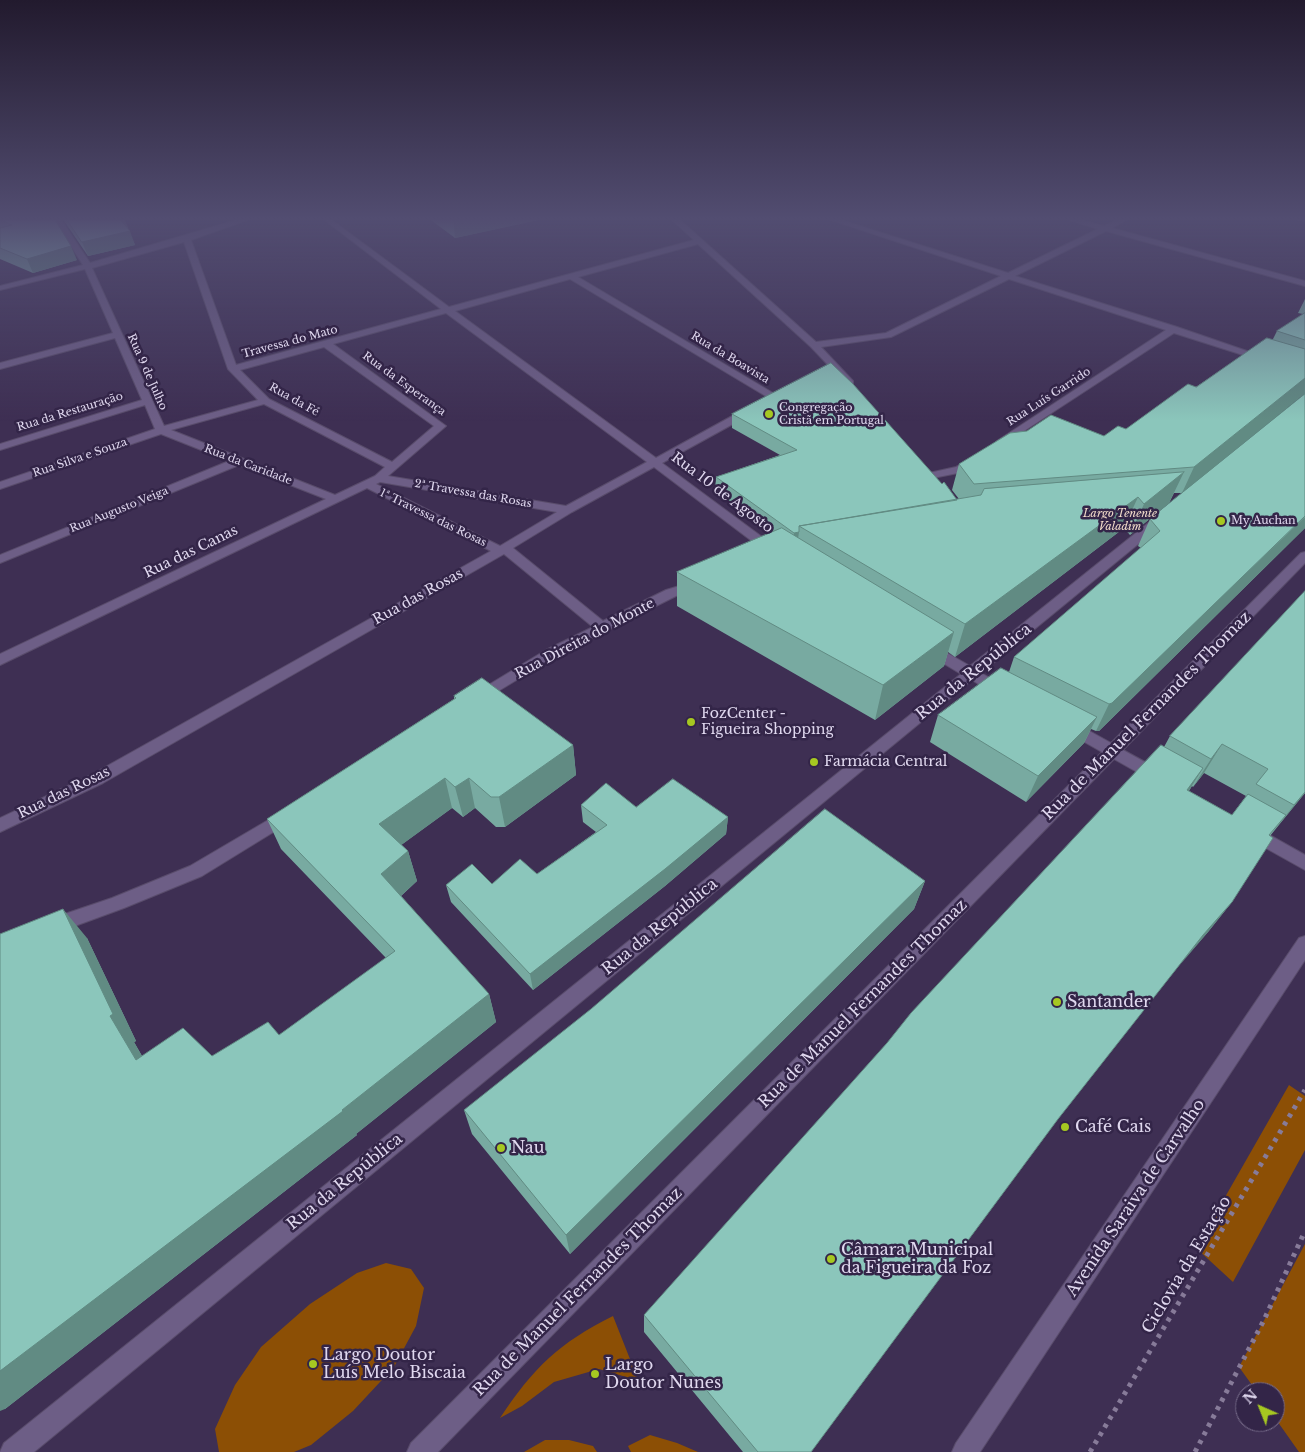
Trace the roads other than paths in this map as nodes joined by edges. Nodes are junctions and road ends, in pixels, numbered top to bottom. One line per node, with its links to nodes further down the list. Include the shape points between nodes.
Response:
1 (96, 286): 11 (street, Rua 9 de Julho)
2 (204, 286): 16 (street, Rua da Fé)
3 (414, 286): 9 (street, Rua 10 de Agosto)
4 (535, 286): 9 (street, Travessa do Mato)
5 (587, 286): 18 (street, Rua da Boavista)
6 (749, 286): 13 (street)
7 (987, 286): 13 (street, via 888,335)
8 (1042, 286): 10 (street)
9 (446, 310): 12 (street, Travessa do Mato); 24 (street, Rua 10 de Agosto)
10 (1174, 329): 14 (street); 29 (street, Rua Luís Garrido, via 959,470 930,472)
11 (118, 335): 15 (street); 19 (street, Rua 9 de Julho)
12 (326, 344): 16 (street, Travessa do Mato); 25 (street, Rua da Esperança, via 441,426)
13 (814, 345): 17 (street, via 830,368)
14 (1277, 363)
15 (0, 366)
16 (233, 369): 20 (street, Rua da Fé)
17 (854, 388)
18 (769, 400): 24 (street, Rua das Rosas)
19 (148, 401): 21 (street, Rua 9 de Julho); 22 (street, Rua da Restauração)
20 (265, 401): 21 (street, Rua Silva e Souza); 25 (street, Rua da Fé)
21 (160, 430): 23 (street, Rua da Caridade); 28 (street, Rua Silva e Souza)
22 (0, 447)
23 (238, 461): 30 (street, Rua da Caridade); 35 (street, Rua Augusto Veiga)
24 (655, 461): 31 (street, Rua das Rosas); 36 (street, Rua 10 de Agosto, via 785,556)
25 (392, 466): 26 (street, Rua das Canas)
26 (379, 478): 27 (street, Rua das Canas); 31 (street, 2ª Travessa das Rosas)
27 (367, 484): 30 (street, Rua das Canas); 33 (street, 1ª Travessa das Rosas)
28 (0, 486)
29 (943, 489)
30 (336, 499): 40 (street, Rua das Canas)
31 (568, 510): 33 (street, Rua das Rosas)
32 (1172, 510): 41 (street, Rua da República)
33 (502, 549): 38 (street, 1ª Travessa das Rosas); 48 (street, Rua das Rosas, via 97,779)
34 (1305, 556): 45 (street, Rua de Manuel Fernandes Thomaz)
35 (0, 559)
36 (761, 562)
37 (707, 581): 38 (street, Rua Direita do Monte, via 671,593)
38 (603, 628): 43 (street, Rua Direita do Monte, via 551,653)
39 (921, 643): 41 (street)
40 (0, 660)
41 (971, 674): 42 (street); 53 (street, Rua da República)
42 (1013, 697)
43 (466, 705)
44 (1054, 719): 45 (street)
45 (1113, 750): 46 (street); 54 (street, Rua de Manuel Fernandes Thomaz)
46 (1172, 784)
47 (298, 809): 51 (street, via 196,871 118,904)
48 (0, 824)
49 (1238, 824): 50 (street)
50 (1305, 862)
51 (36, 931)
52 (1305, 944): 55 (street, Avenida Saraiva de Carvalho)
53 (13, 1452)
54 (420, 1452)
55 (965, 1452)

